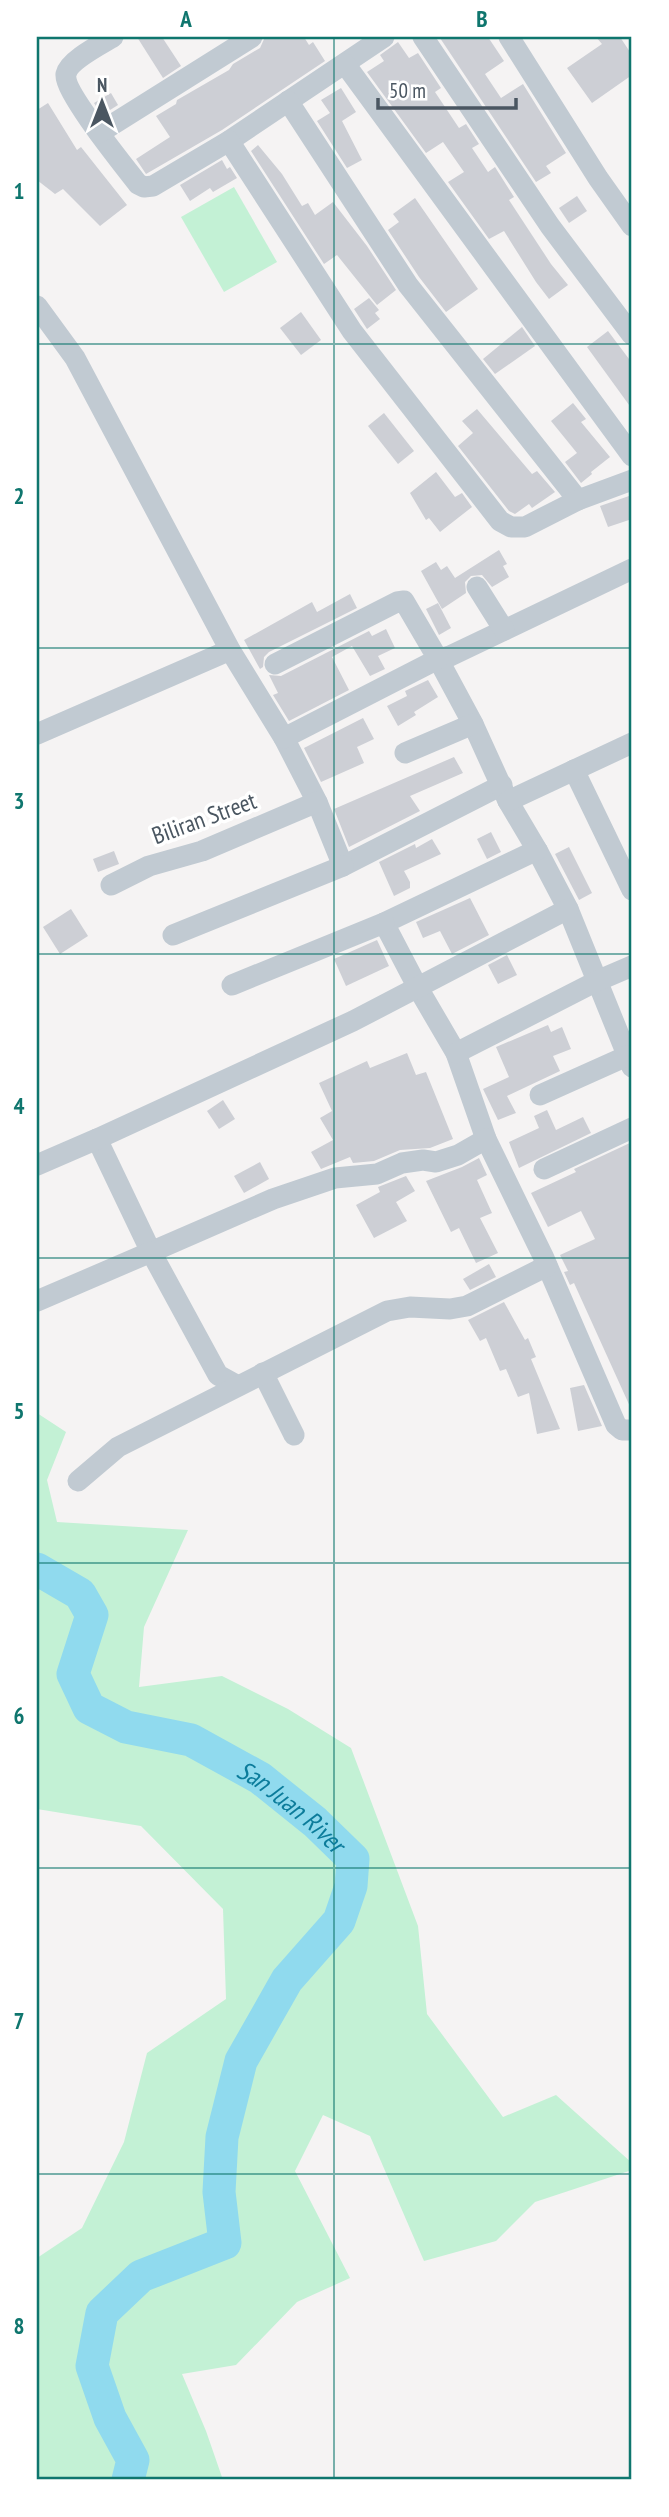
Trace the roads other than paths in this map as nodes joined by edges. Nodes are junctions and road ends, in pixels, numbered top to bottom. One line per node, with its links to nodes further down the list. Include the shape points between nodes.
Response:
1 (114, 37): 8 (street, via 71,64 66,73 67,84)
2 (252, 37): 8 (street)
3 (384, 37): 6 (street)
4 (423, 37): 12 (street, via 550,226)
5 (509, 37): 10 (street)
6 (345, 64): 7 (street); 13 (street)
7 (288, 101): 9 (street); 15 (street, via 408,285)
8 (99, 133): 9 (street, via 144,187)
9 (229, 141): 15 (street, via 352,331 500,521 525,527)
10 (629, 216)
11 (37, 306): 19 (street, via 75,358)
12 (632, 335)
13 (632, 456)
14 (632, 480): 15 (street)
15 (578, 500)
16 (632, 569): 18 (street)
17 (477, 587): 18 (street)
18 (504, 629): 20 (street)
19 (230, 650): 23 (street); 24 (street)
20 (438, 659): 21 (street, via 404,601); 22 (street); 24 (street)
21 (275, 664)
22 (473, 724): 26 (street); 28 (street)
23 (37, 734)
24 (284, 738): 29 (street)
25 (632, 743): 27 (street)
26 (405, 753)
27 (574, 770): 28 (street); 33 (street)
28 (505, 793): 30 (street); 31 (street)
29 (317, 802): 31 (street); 32 (street, Biliran Street)
30 (537, 850): 34 (street); 35 (street)
31 (343, 866): 36 (street)
32 (110, 885)
33 (632, 890)
34 (568, 909): 38 (street); 40 (street)
35 (384, 923): 39 (street); 40 (street)
36 (173, 935)
37 (632, 967): 38 (street)
38 (597, 981): 41 (street); 42 (street)
39 (232, 985)
40 (418, 988): 41 (street); 45 (street)
41 (456, 1053): 46 (street)
42 (629, 1061): 43 (street)
43 (540, 1095)
44 (632, 1129): 48 (street)
45 (97, 1139): 47 (street); 49 (street)
46 (486, 1139): 49 (street, via 436,1162 402,1163 377,1174 335,1178 273,1199); 50 (street)
47 (37, 1164)
48 (544, 1169)
49 (151, 1252): 51 (street); 53 (street, via 218,1375)
50 (547, 1266): 52 (street, via 467,1306 387,1311); 54 (street, via 616,1425)
51 (37, 1301)
52 (263, 1373): 53 (street); 55 (street)
53 (238, 1386): 56 (street, via 118,1447)
54 (632, 1430)
55 (294, 1435)
56 (78, 1481)

